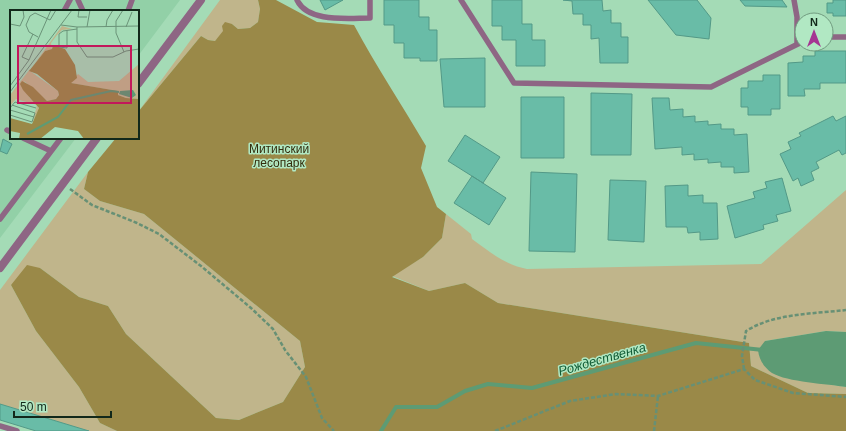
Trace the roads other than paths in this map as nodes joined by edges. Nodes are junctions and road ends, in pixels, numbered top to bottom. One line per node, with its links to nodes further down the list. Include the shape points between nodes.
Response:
1 (70, 0): 9 (lane)
2 (78, 0): 10 (lane)
3 (132, 0): 11 (lane)
4 (201, 0): 16 (street)
5 (297, 0): 6 (lane, via 306,12 328,17 370,18)
6 (370, 0)
7 (461, 0): 15 (lane, via 514,83 711,87)
8 (794, 0): 12 (lane)
9 (65, 10)
10 (83, 10)
11 (128, 10)
12 (796, 12)
13 (834, 37): 14 (lane)
14 (846, 37)
15 (794, 46)
16 (139, 83)
17 (25, 139): 20 (lane)
18 (60, 139): 20 (lane)
19 (96, 139): 22 (street)
20 (51, 151): 21 (lane)
21 (0, 219)
22 (0, 268)
23 (0, 426): 24 (lane)
24 (17, 431)

